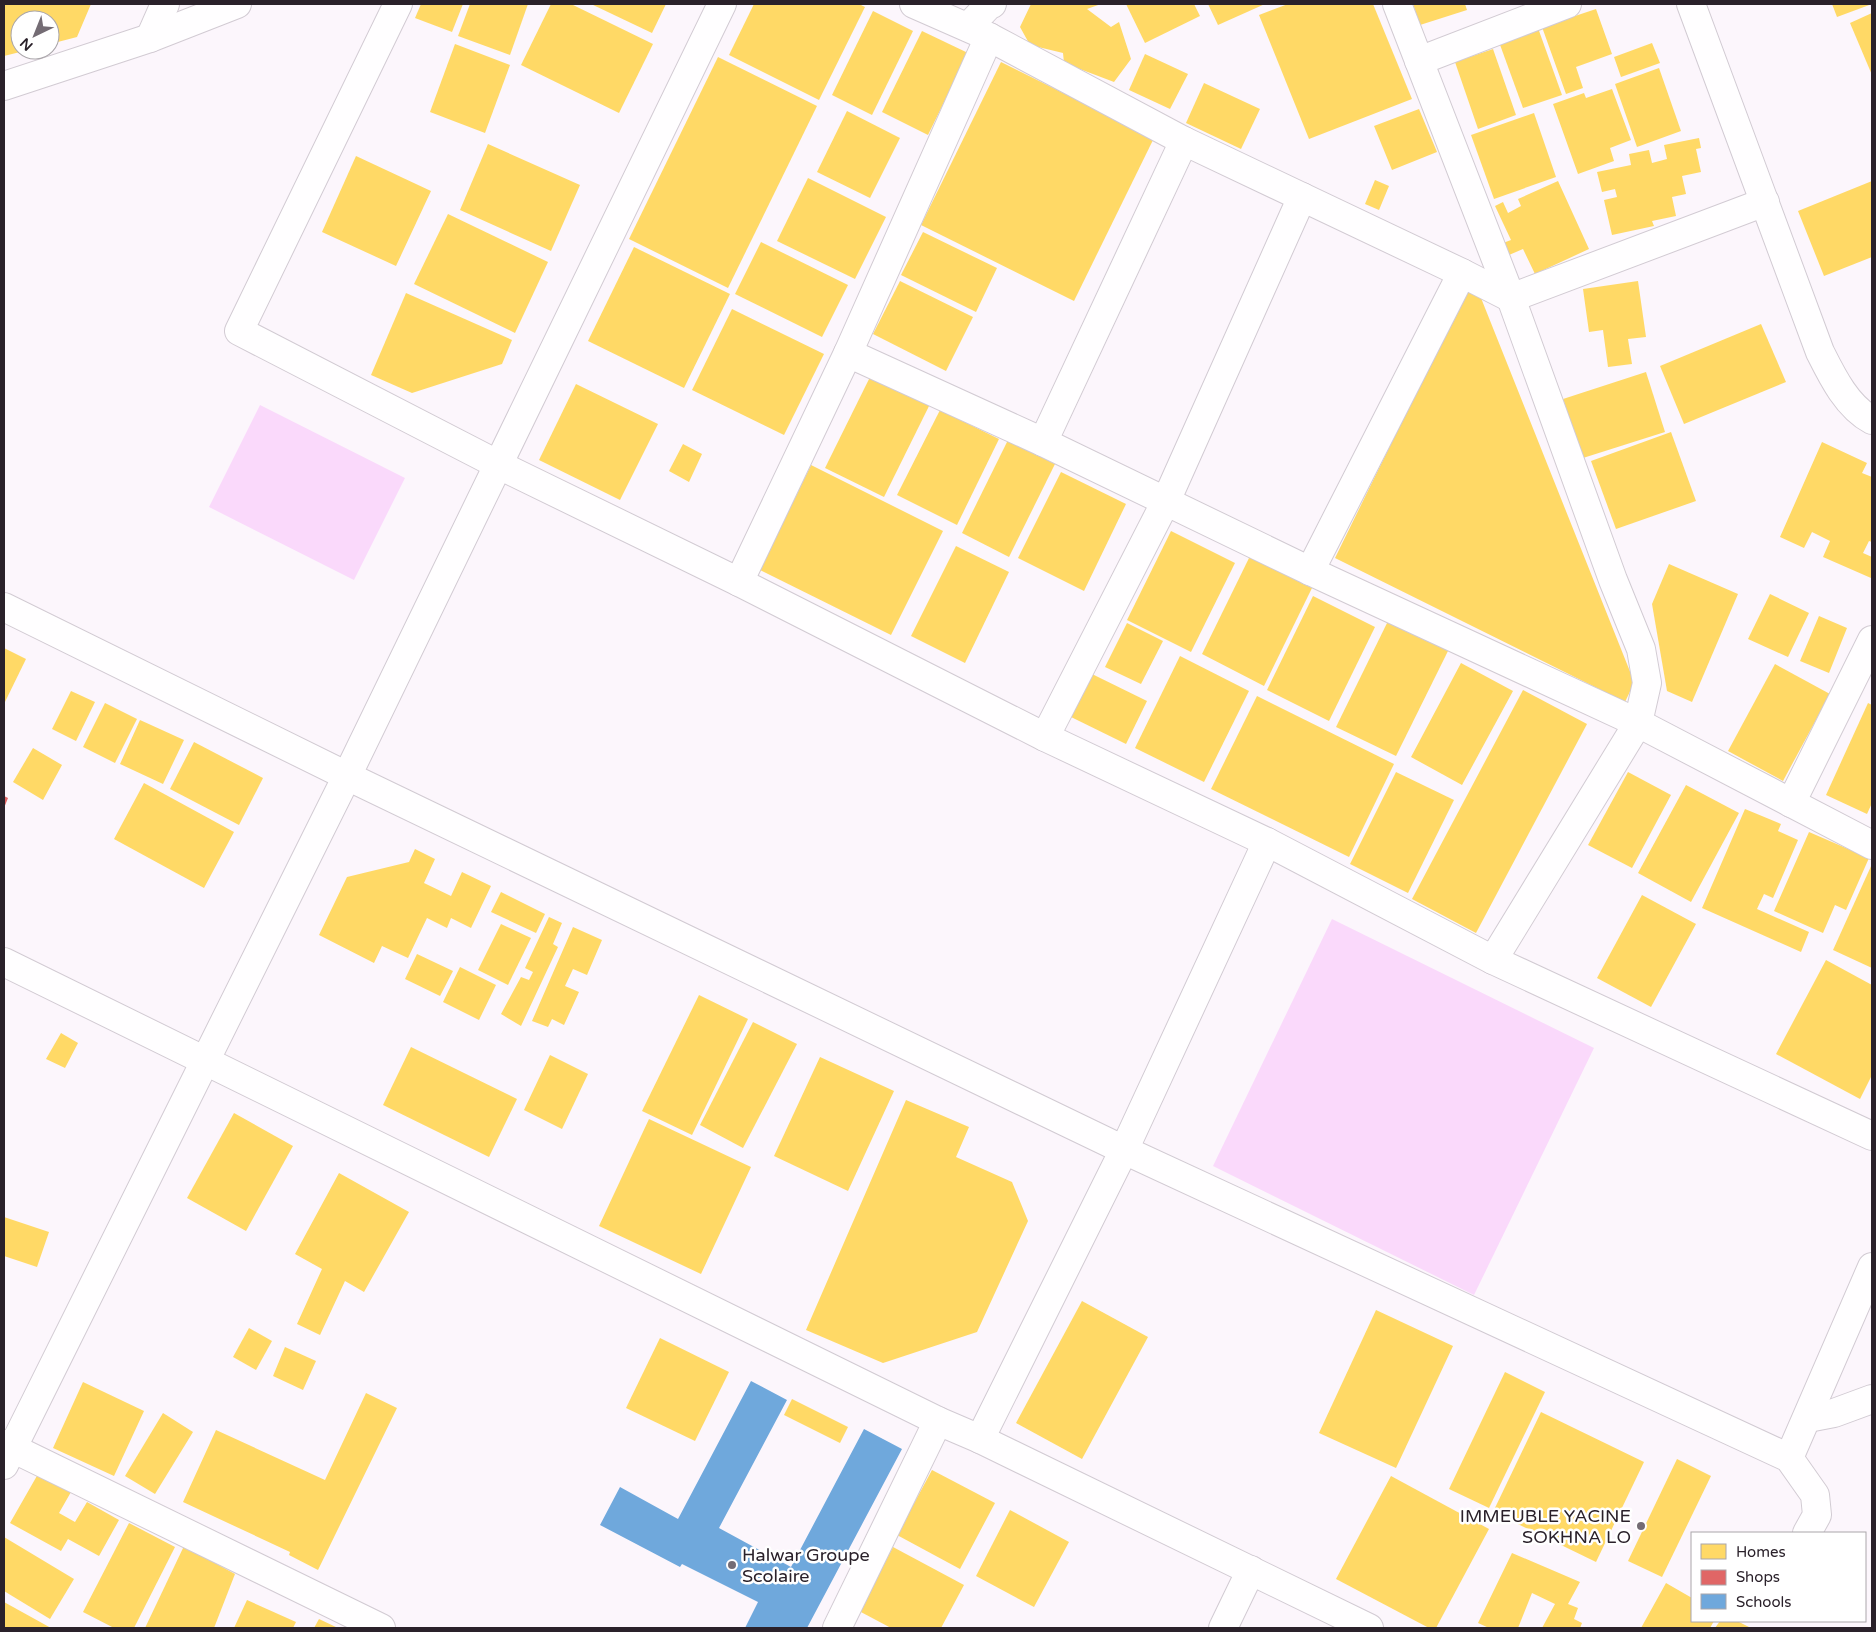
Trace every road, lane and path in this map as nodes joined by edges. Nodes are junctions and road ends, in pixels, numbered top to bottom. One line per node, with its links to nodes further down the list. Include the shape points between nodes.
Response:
1 (165, 4): 11 (street)
2 (237, 4): 11 (street)
3 (398, 4): 22 (street, via 240,331)
4 (722, 4): 22 (street)
5 (914, 4): 10 (street)
6 (992, 4): 10 (street)
7 (1397, 4): 12 (street)
8 (1567, 4): 12 (street)
9 (1691, 4): 16 (street)
10 (978, 32): 14 (street); 19 (street)
11 (150, 38): 13 (street)
12 (1419, 61): 18 (street)
13 (4, 86)
14 (1184, 141): 15 (street); 21 (street)
15 (1302, 197): 17 (street); 23 (street)
16 (1765, 202): 18 (street); 20 (street, via 1820,352 1849,400)
17 (1462, 273): 18 (street); 24 (street)
18 (1511, 298): 28 (street, via 1641,649 1647,683)
19 (848, 352): 21 (street); 25 (street)
20 (1872, 420)
21 (1044, 442): 23 (street)
22 (497, 464): 25 (street); 30 (street)
23 (1166, 502): 24 (street); 29 (street)
24 (1310, 571): 28 (street)
25 (739, 582): 29 (street)
26 (4, 607): 30 (street)
27 (1872, 640): 31 (street)
28 (1638, 723): 31 (street); 34 (street)
29 (1045, 737): 32 (street)
30 (347, 776): 36 (street); 38 (street)
31 (1790, 803): 33 (street)
32 (1267, 842): 34 (street); 38 (street)
33 (1872, 845)
34 (1493, 960): 37 (street)
35 (4, 962): 36 (street)
36 (205, 1061): 42 (street); 44 (street)
37 (1872, 1136)
38 (1124, 1150): 43 (street); 45 (street)
39 (1872, 1267): 41 (street)
40 (1872, 1399): 41 (street, via 1834,1413)
41 (1808, 1418): 45 (street)
42 (938, 1421): 43 (street); 48 (street)
43 (980, 1439): 47 (street)
44 (7, 1452): 49 (street)
45 (1790, 1458): 46 (street, via 1815,1495 1817,1515)
46 (1808, 1532)
47 (1251, 1570): 50 (street); 51 (street)
48 (844, 1626)
49 (381, 1628)
50 (1223, 1628)
51 (1368, 1628)

